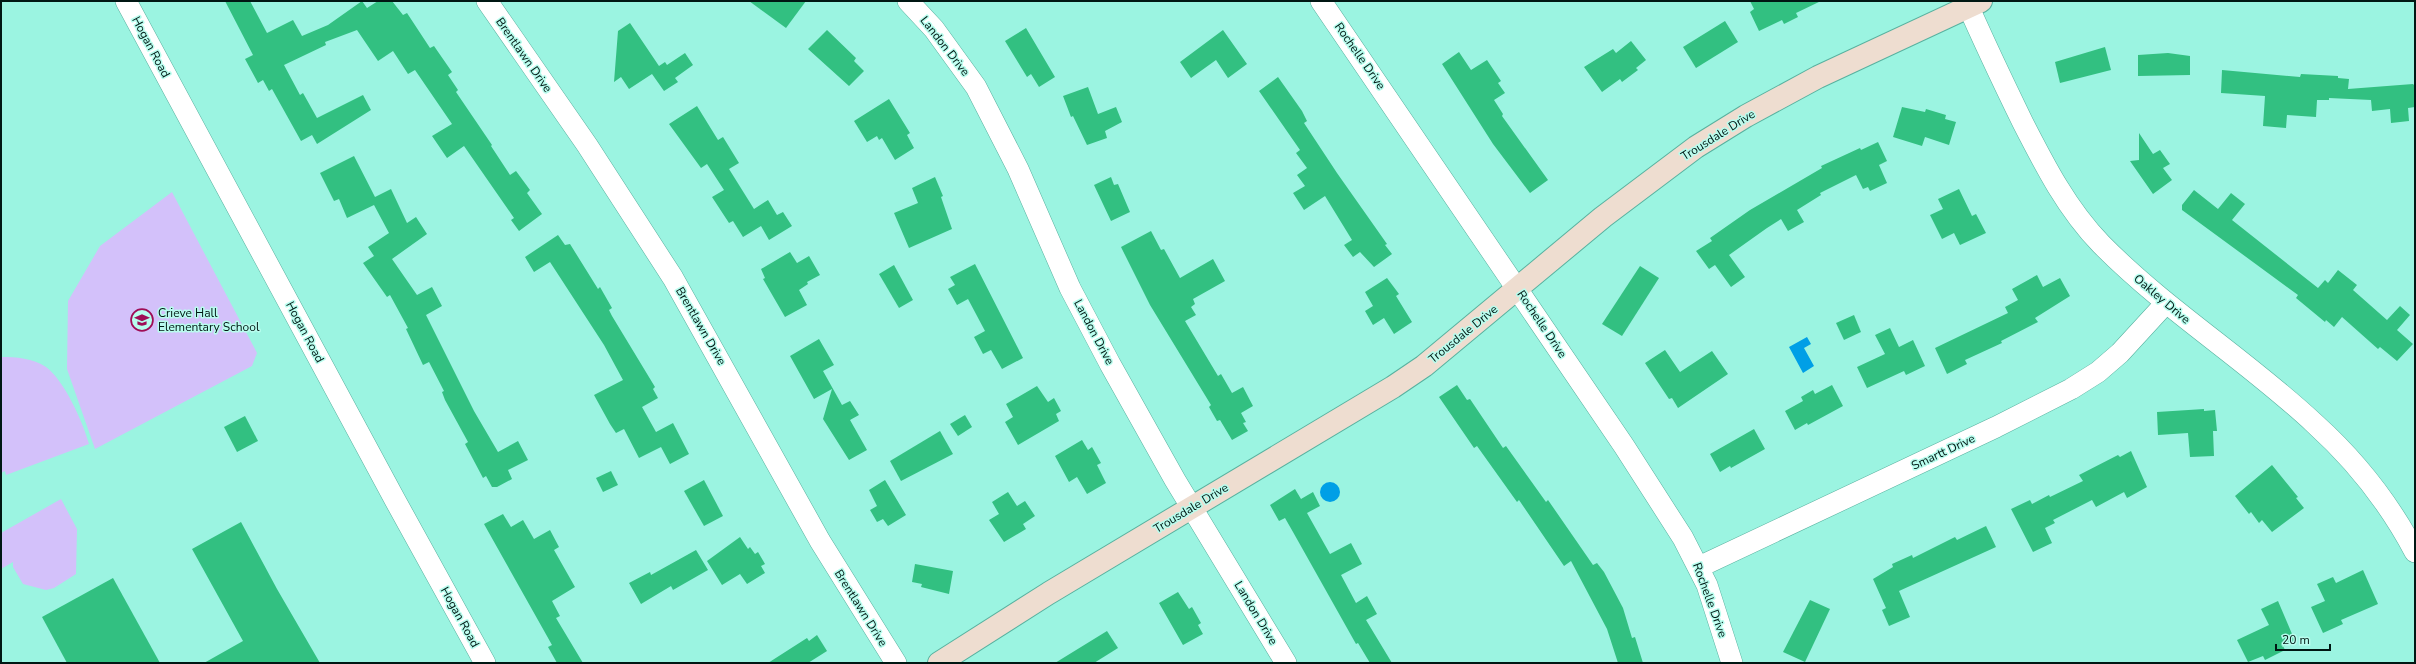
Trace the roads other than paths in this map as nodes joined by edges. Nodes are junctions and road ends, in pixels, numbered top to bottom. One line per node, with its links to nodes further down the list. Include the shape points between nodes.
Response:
1 (126, 1): 11 (street, Hogan Road)
2 (487, 1): 12 (street, Brentlawn Drive, via 587,144 673,278 820,541)
3 (908, 1): 8 (street, Landon Drive, via 956,57 990,112 1070,288)
4 (1321, 1): 6 (street, Rochelle Drive)
5 (1972, 3): 6 (street, Trousdale Drive, via 1818,77 1716,135 1603,217); 7 (street, Oakley Drive, via 2036,150 2072,210 2102,245)
6 (1518, 289): 8 (street, Trousdale Drive, via 1424,366 1393,387); 10 (street, Rochelle Drive, via 1684,538)
7 (2165, 304): 9 (street, Oakley Drive, via 2293,404 2331,439 2374,486); 10 (street, Smartt Drive, via 2120,353 2098,372 2071,389)
8 (1192, 507): 13 (street, Trousdale Drive); 14 (street, Landon Drive)
9 (2415, 552)
10 (1699, 567): 15 (street, Rochelle Drive)
11 (485, 663)
12 (896, 663)
13 (939, 663)
14 (1286, 663)
15 (1732, 663)

